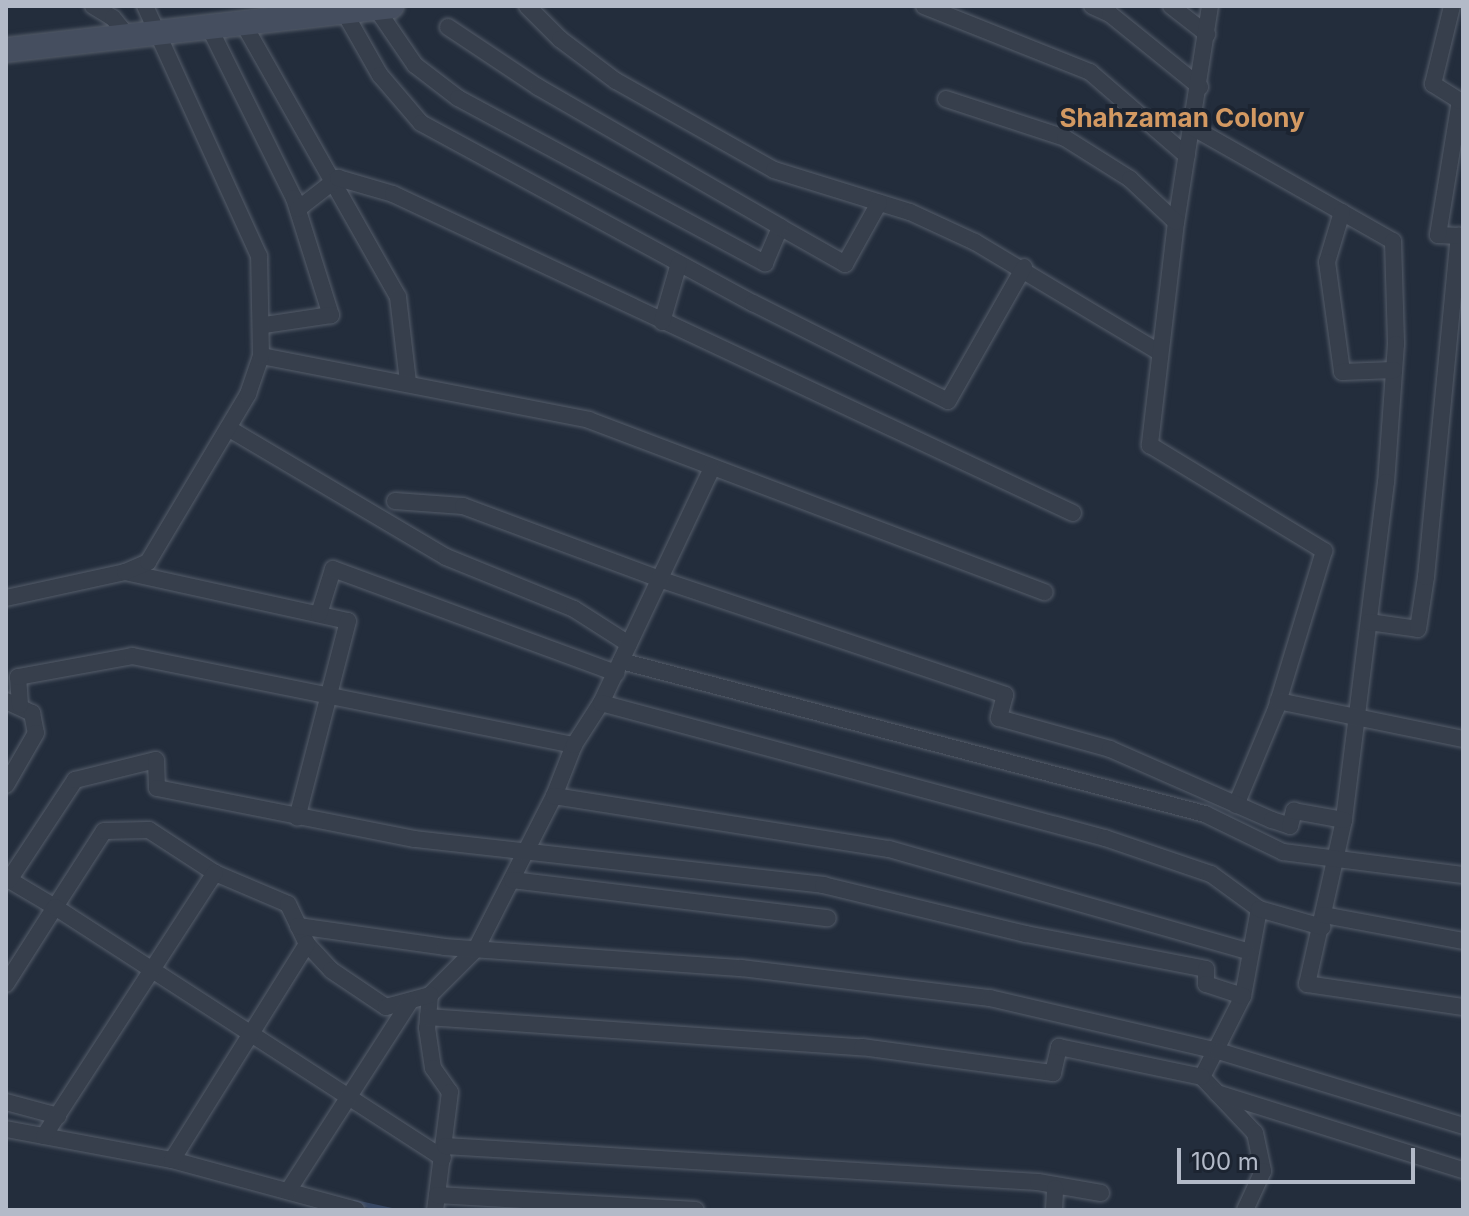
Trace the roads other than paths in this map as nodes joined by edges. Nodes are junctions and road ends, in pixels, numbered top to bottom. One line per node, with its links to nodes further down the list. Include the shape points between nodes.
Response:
1 (93, 6): 16 (street)
2 (145, 6): 14 (street)
3 (527, 6): 23 (street, via 616,81 774,170)
4 (924, 6): 21 (street, via 1090,72)
5 (1092, 6): 18 (street)
6 (1171, 6): 15 (street)
7 (1210, 6): 15 (street)
8 (1452, 6): 45 (street, via 1433,84 1460,101 1438,235 1459,236 1426,577 1418,629)
9 (384, 7): 10 (main road); 27 (street, via 415,65 458,98 765,263)
10 (343, 10): 11 (main road); 28 (street, via 380,75 421,123)
11 (243, 23): 12 (main road); 22 (street)
12 (209, 27): 14 (main road); 24 (street)
13 (448, 27): 27 (street, via 563,102)
14 (155, 32): 16 (main road); 31 (street, via 259,256)
15 (1207, 34): 18 (street)
16 (127, 35): 17 (main road)
17 (6, 50)
18 (1200, 87): 20 (street)
19 (946, 99): 26 (street, via 1065,138 1130,179)
20 (1192, 127): 21 (street); 25 (street)
21 (1187, 156): 26 (street)
22 (330, 184): 24 (street); 30 (street, via 338,178 393,194); 35 (street, via 398,297)
23 (879, 203): 27 (street, via 845,264); 29 (street, via 910,212)
24 (298, 209): 31 (street, via 331,315)
25 (1342, 212): 34 (street, via 1393,241); 34 (street, via 1327,262 1342,372)
26 (1176, 222): 32 (street)
27 (780, 227)
28 (679, 263): 29 (street, via 948,401); 30 (street)
29 (1024, 267): 32 (street)
30 (662, 322): 39 (street)
31 (264, 325): 33 (street)
32 (1159, 352): 49 (street, via 1150,445 1324,551)
33 (261, 356): 35 (street); 36 (street, via 248,394)
34 (1394, 370): 45 (street)
35 (408, 382): 37 (street, via 589,420)
36 (228, 428): 40 (street, via 148,562); 46 (street, via 446,557 574,609)
37 (711, 470): 41 (street); 42 (street)
38 (395, 501): 41 (street, via 463,506)
39 (1073, 513)
40 (125, 572): 43 (street); 44 (street)
41 (659, 579): 46 (street); 57 (street, via 1005,695 999,718 1110,749)
42 (1045, 592)
43 (6, 598)
44 (319, 614): 47 (street, via 333,569); 48 (street, via 348,621)
45 (1369, 622): 52 (street)
46 (629, 644): 47 (street)
47 (618, 667): 51 (street); 61 (street, via 1178,807 1283,852)
48 (328, 695): 50 (street, via 132,656 18,677); 54 (street); 58 (street)
49 (1278, 701): 52 (street); 57 (street)
50 (13, 703): 55 (street, via 32,713 36,733)
51 (601, 703): 54 (street); 67 (street, via 1105,838 1211,874)
52 (1357, 720): 53 (street); 59 (street)
53 (1463, 739)
54 (574, 745): 56 (street)
55 (6, 785)
56 (554, 796): 60 (street); 74 (street, via 889,849)
57 (1236, 805): 59 (street, via 1290,826 1294,811)
58 (297, 818): 60 (street); 64 (street, via 157,788 156,760 75,780)
59 (1344, 820): 61 (street)
60 (525, 854): 65 (street); 79 (street, via 823,885 1026,934 1206,969 1206,984)
61 (1336, 860): 63 (street); 69 (street)
62 (215, 873): 66 (street, via 149,830 104,831); 70 (street, via 288,904); 76 (street)
63 (1463, 875)
64 (8, 879): 66 (street)
65 (512, 880): 68 (street); 73 (street)
66 (55, 907): 75 (street); 76 (street)
67 (1259, 909): 69 (street); 74 (street)
68 (828, 918)
69 (1323, 921): 71 (street); 81 (street, via 1307,984)
70 (298, 926): 72 (street); 73 (street)
71 (1463, 941)
72 (307, 944): 80 (street, via 331,970 386,1007); 83 (street)
73 (476, 949): 78 (street); 84 (street, via 741,968 990,998)
74 (1247, 951): 79 (street)
75 (12, 964): 77 (street)
76 (152, 970): 83 (street); 89 (street)
77 (6, 984)
78 (430, 995): 80 (street); 82 (street)
79 (1243, 996): 84 (street)
80 (410, 1002): 87 (street)
81 (1463, 1007)
82 (428, 1017): 85 (street, via 862,1047 1053,1073 1059,1047); 93 (street, via 433,1068 450,1092)
83 (251, 1036): 87 (street); 94 (street)
84 (1218, 1051): 85 (street); 90 (street)
85 (1202, 1077): 86 (street)
86 (1215, 1092): 95 (street); 103 (street, via 1255,1133 1263,1171)
87 (347, 1099): 93 (street); 97 (street)
88 (6, 1102): 89 (street)
89 (58, 1116): 92 (street)
90 (1463, 1126)
91 (6, 1129): 92 (street)
92 (44, 1136): 94 (street)
93 (444, 1152): 96 (street, via 853,1169 1038,1182); 99 (street)
94 (172, 1160): 97 (street)
95 (1463, 1170)
96 (1055, 1188): 98 (street); 102 (street)
97 (288, 1191): 100 (street)
98 (1101, 1193)
99 (436, 1202): 101 (street)
100 (356, 1210)
101 (696, 1210)
102 (1054, 1210)
103 (1245, 1210)

